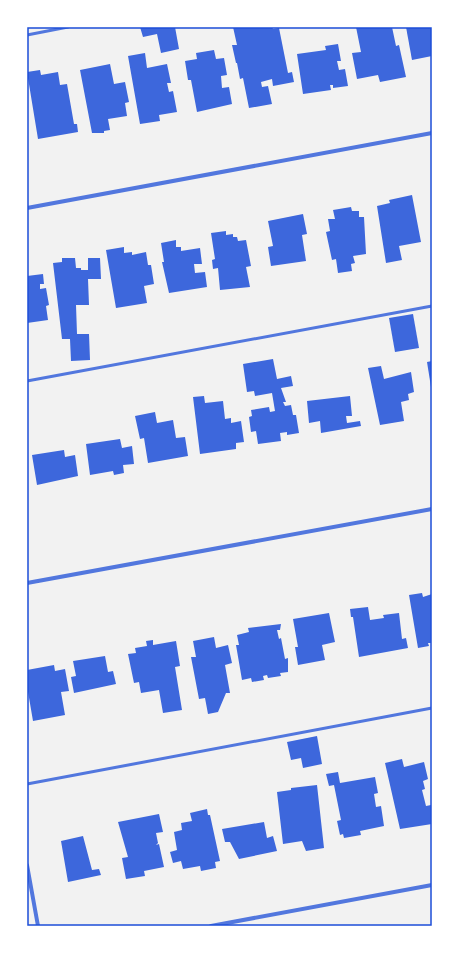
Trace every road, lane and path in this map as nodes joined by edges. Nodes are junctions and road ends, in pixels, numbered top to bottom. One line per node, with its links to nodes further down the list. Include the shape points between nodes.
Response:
1 (68, 27): 2 (lane)
2 (27, 35)
3 (432, 133): 4 (street)
4 (27, 208)
5 (432, 306): 6 (lane)
6 (27, 381)
7 (432, 509): 8 (street)
8 (27, 583)
9 (432, 708): 10 (lane)
10 (27, 784)
11 (27, 865): 13 (street)
12 (432, 885): 14 (street)
13 (38, 926)
14 (211, 926)

